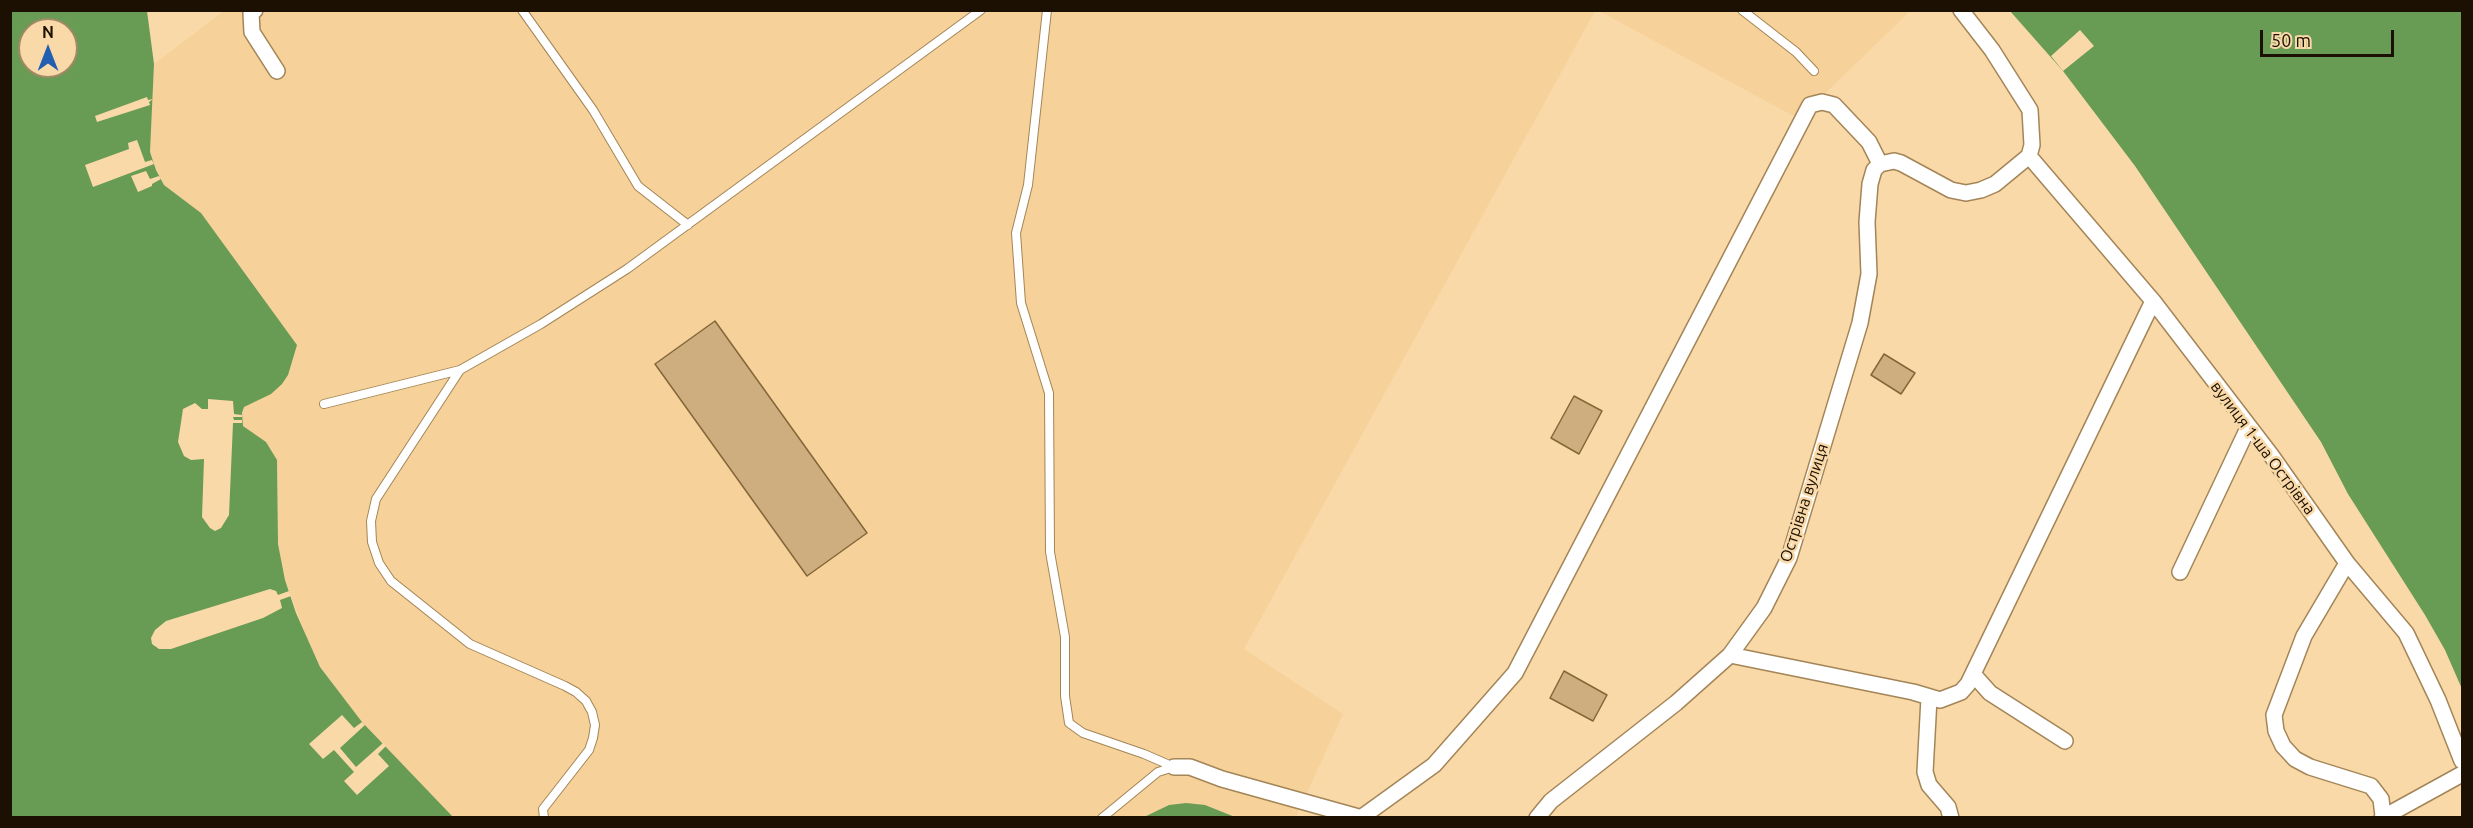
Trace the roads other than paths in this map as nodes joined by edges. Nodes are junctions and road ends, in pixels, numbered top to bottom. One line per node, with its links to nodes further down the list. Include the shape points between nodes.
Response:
1 (255, 10): 7 (street, via 251,13 252,32)
2 (522, 10): 11 (lane, via 593,110 638,186)
3 (981, 10): 11 (lane)
4 (1047, 10): 23 (lane, via 1028,185 1016,233 1021,303 1049,393 1050,552 1065,637 1065,696 1070,723 1083,733)
5 (1742, 10): 8 (lane)
6 (1961, 10): 9 (street, via 2030,110)
7 (277, 71)
8 (1814, 71)
9 (2029, 156): 10 (street, via 1995,184 1966,192 1951,190 1901,163); 12 (street, вулиця 1-ша Острівна)
10 (1880, 164): 18 (street, Острівна вулиця, via 1870,184 1869,274 1860,323 1788,558 1764,608); 25 (street, via 1869,142 1834,105 1810,105 1515,673 1434,765)
11 (688, 225): 13 (lane, via 541,324)
12 (2153, 301): 15 (street, вулиця 1-ша Острівна); 19 (street)
13 (460, 370): 14 (lane); 27 (lane, via 376,500 371,520 372,542 391,581 470,644 565,686 586,701 595,725 589,750 543,809)
14 (324, 404)
15 (2248, 428): 16 (street, вулиця 1-ша Острівна); 17 (street)
16 (2347, 563): 22 (street, вулиця 1-ша Острівна, via 2406,633); 26 (street, via 2304,636 2274,715 2275,723 2283,746 2295,759 2371,786 2381,799)
17 (2180, 572)
18 (1730, 656): 20 (street); 29 (street, Острівна вулиця, via 1676,704 1551,801)
19 (1973, 674): 20 (street, via 1961,693 1940,700); 21 (street, via 1990,693)
20 (1929, 698): 30 (street, via 1924,772)
21 (2065, 741)
22 (2463, 761)
23 (1174, 767): 25 (street, via 1190,767); 28 (lane, via 1158,772)
24 (2463, 774): 26 (street)
25 (1362, 817)
26 (2383, 817)
27 (544, 818)
28 (1102, 818)
29 (1537, 818)
30 (1951, 818)

